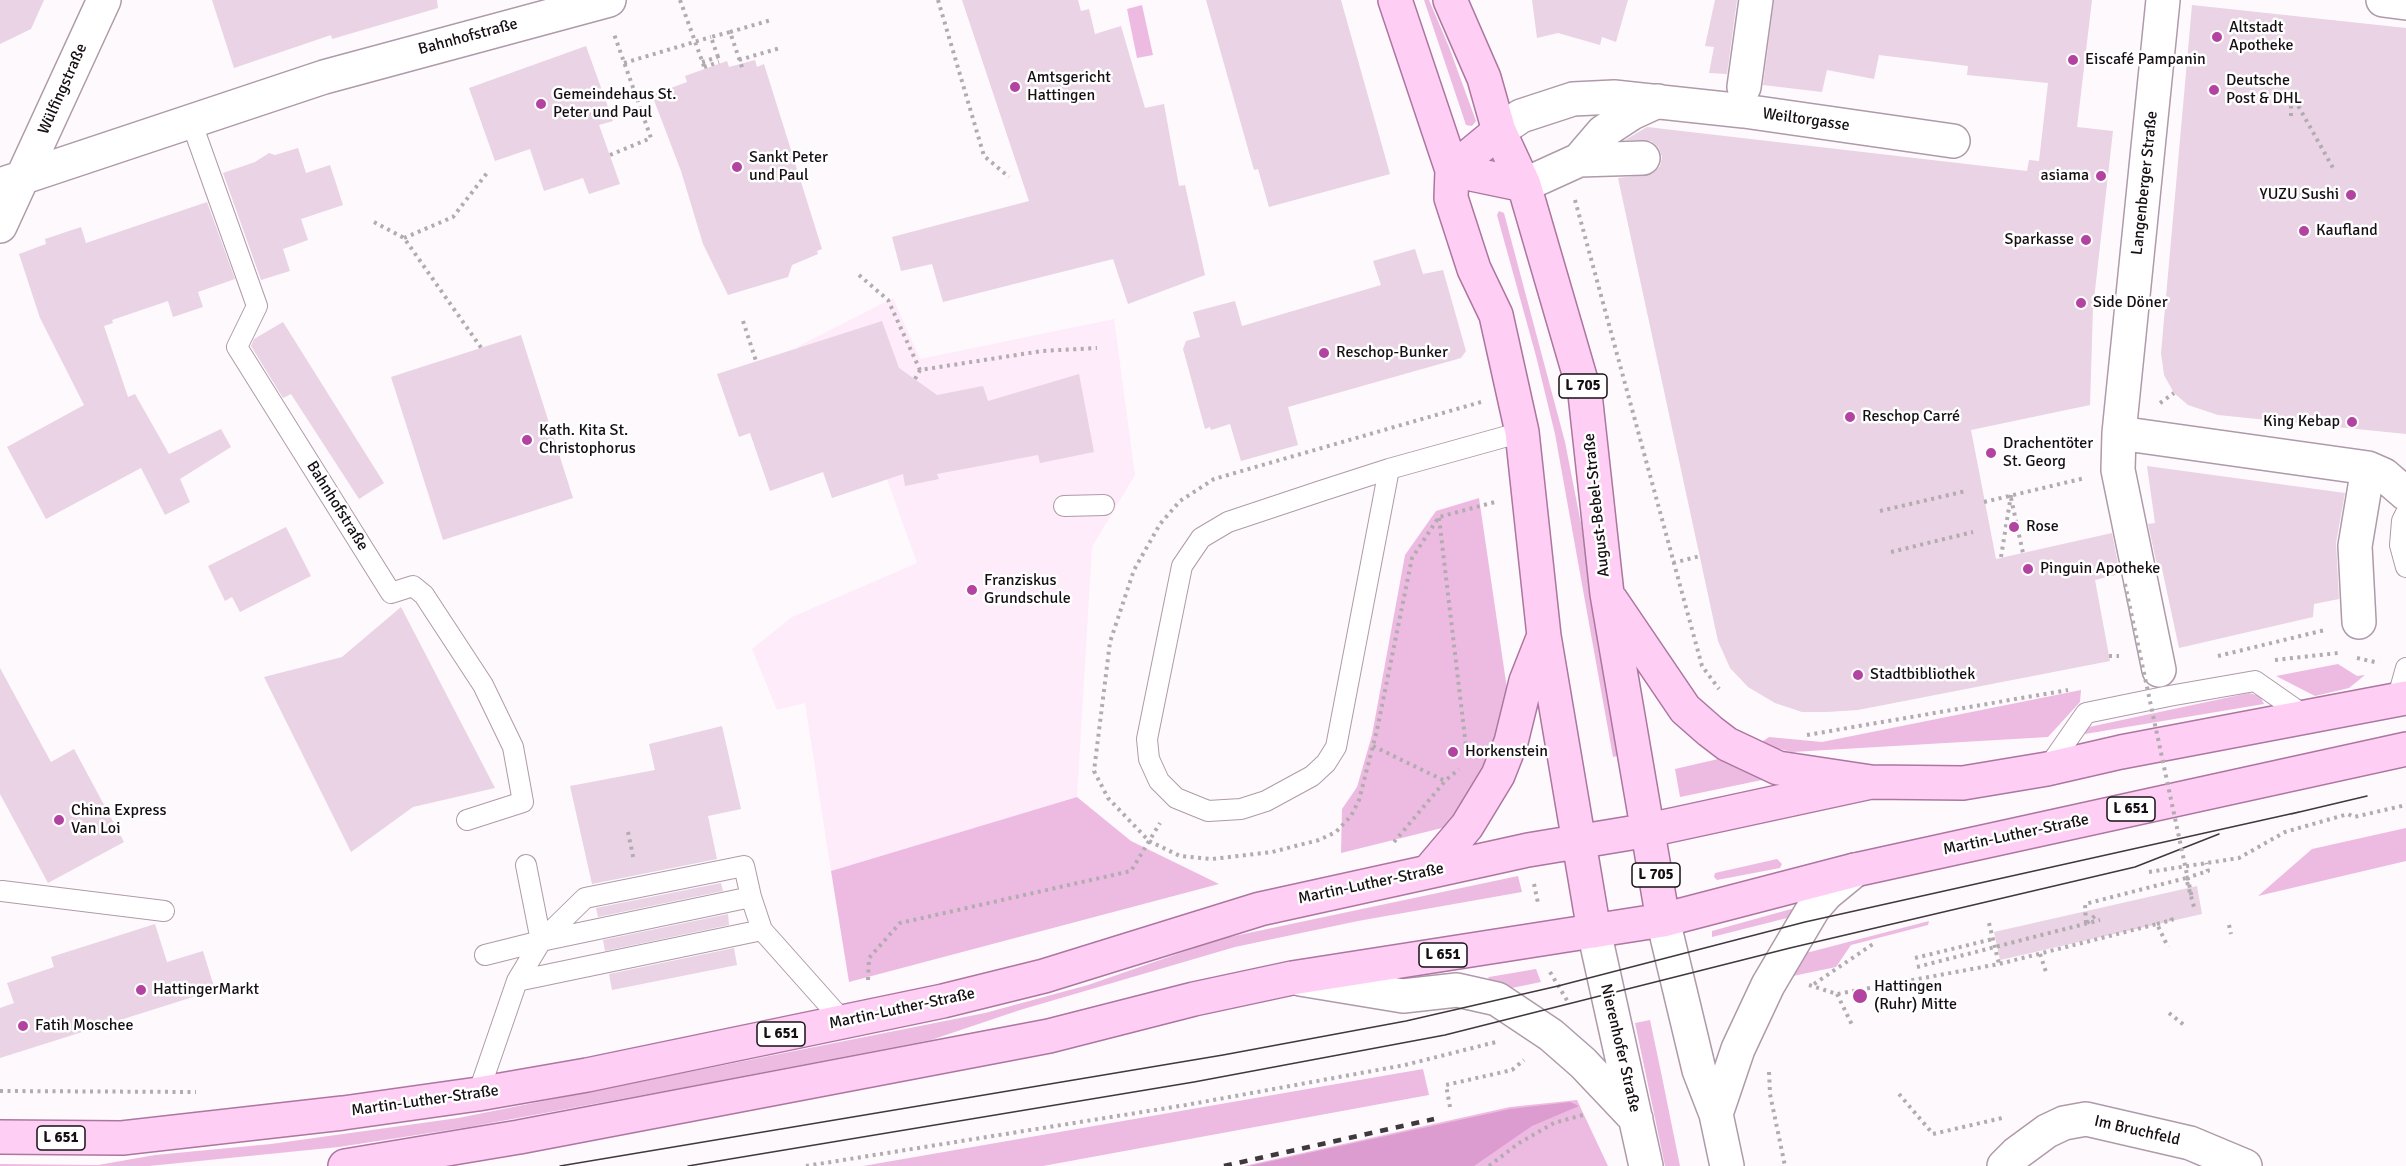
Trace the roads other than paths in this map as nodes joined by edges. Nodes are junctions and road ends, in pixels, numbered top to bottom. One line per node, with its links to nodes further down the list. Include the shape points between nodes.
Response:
1 (104, 0): 19 (street, Wülfingstraße)
2 (1395, 0): 17 (main road)
3 (1450, 0): 13 (main road, August-Bebel-Straße / L 705, via 1484,78)
4 (1756, 0): 9 (street)
5 (2163, 0): 23 (street, Langenberger Straße)
6 (2383, 0): 8 (street)
7 (606, 1): 12 (street, Bahnhofstraße, via 336,74)
8 (2406, 3)
9 (1744, 87)
10 (1573, 99): 11 (street, Weiltorgasse); 13 (street, Weiltorgasse, via 1521,116); 14 (lane)
11 (1658, 101): 14 (street, via 1632,112); 15 (street, Weiltorgasse)
12 (191, 121): 19 (street, Bahnhofstraße); 41 (lane, Bahnhofstraße, via 257,306 237,346 391,593 413,586 424,595 483,685 513,747 523,802)
13 (1498, 131): 17 (main road); 20 (main road, August-Bebel-Straße / L 705)
14 (1603, 132): 18 (street)
15 (1953, 141)
16 (1643, 158): 18 (street)
17 (1452, 170): 20 (main road); 22 (main road, via 1451,198 1474,269 1496,315)
18 (1576, 175): 20 (street)
19 (11, 181): 21 (street, Wülfingstraße)
20 (1524, 185): 31 (main road, August-Bebel-Straße / L 705, via 1585,394)
21 (0, 226)
22 (1522, 432): 25 (lane); 33 (main road)
23 (2119, 433): 24 (street); 35 (street, via 2118,470)
24 (2368, 468): 26 (street, via 2384,474); 32 (street, via 2355,546)
25 (1389, 469): 25 (lane, via 1228,522 1201,538 1190,552 1182,566 1147,739 1149,759 1159,781 1176,798 1208,811 1249,806 1312,776 1326,763 1336,747)
26 (2406, 494)
27 (1104, 505): 28 (lane)
28 (1064, 506)
29 (2406, 513): 30 (lane, via 2400,544)
30 (2406, 567)
31 (1607, 594): 40 (main road, Martin-Luther-Straße / L 651, via 1685,709 1727,744 1778,768); 42 (main road, August-Bebel-Straße / L 705)
32 (2359, 622)
33 (1544, 636): 43 (main road); 46 (main road, via 1498,775 1467,826)
34 (2406, 668): 36 (lane)
35 (2159, 670)
36 (2402, 699): 37 (main road, Martin-Luther-Straße / L 651)
37 (2308, 718): 39 (main road, Martin-Luther-Straße / L 651); 39 (lane, via 2255,681 2169,696 2086,713)
38 (2406, 749): 45 (main road, Martin-Luther-Straße / L 651)
39 (2047, 769): 40 (main road, Martin-Luther-Straße / L 651, via 1963,783)
40 (1870, 782): 42 (main road, Martin-Luther-Straße / L 651)
41 (467, 820)
42 (1649, 830): 43 (main road, Martin-Luther-Straße / L 651); 50 (main road, L 705)
43 (1578, 843): 46 (main road, Martin-Luther-Straße / L 651); 52 (main road)
44 (526, 865): 53 (lane)
45 (1855, 870): 50 (main road, Martin-Luther-Straße / L 651); 59 (street, L 651, via 1813,909 1768,985 1738,1049)
46 (1429, 871): 57 (main road, Martin-Luther-Straße / L 651, via 1260,909 1044,976)
47 (2, 891): 49 (lane)
48 (751, 897): 51 (lane); 53 (lane); 53 (lane, via 744,866 585,898)
49 (164, 911)
50 (1663, 920): 52 (main road, Martin-Luther-Straße / L 651); 59 (street, via 1699,1070)
51 (762, 930): 56 (lane); 57 (lane)
52 (1594, 931): 55 (main road, Martin-Luther-Straße / L 651); 60 (street, Nierenhofer Straße)
53 (540, 941): 54 (lane); 56 (lane)
54 (486, 955)
55 (1292, 978): 60 (street, Martin-Luther-Straße / L 651, via 1403,996 1458,990 1497,999 1551,1035); 62 (main road, Martin-Luther-Straße / L 651, via 1038,1038 519,1137)
56 (517, 981): 58 (lane)
57 (843, 1021): 58 (main road, Martin-Luther-Straße / L 651)
58 (478, 1094): 61 (main road, Martin-Luther-Straße / L 651, via 122,1138)
59 (1716, 1114): 64 (street)
60 (1636, 1119): 63 (street, Nierenhofer Straße)
61 (0, 1137)
62 (345, 1166)
63 (1646, 1166)
64 (1727, 1166)
65 (2004, 1166): 66 (street, Im Bruchfeld, via 2047,1131 2086,1119 2190,1143)
66 (2245, 1166)

